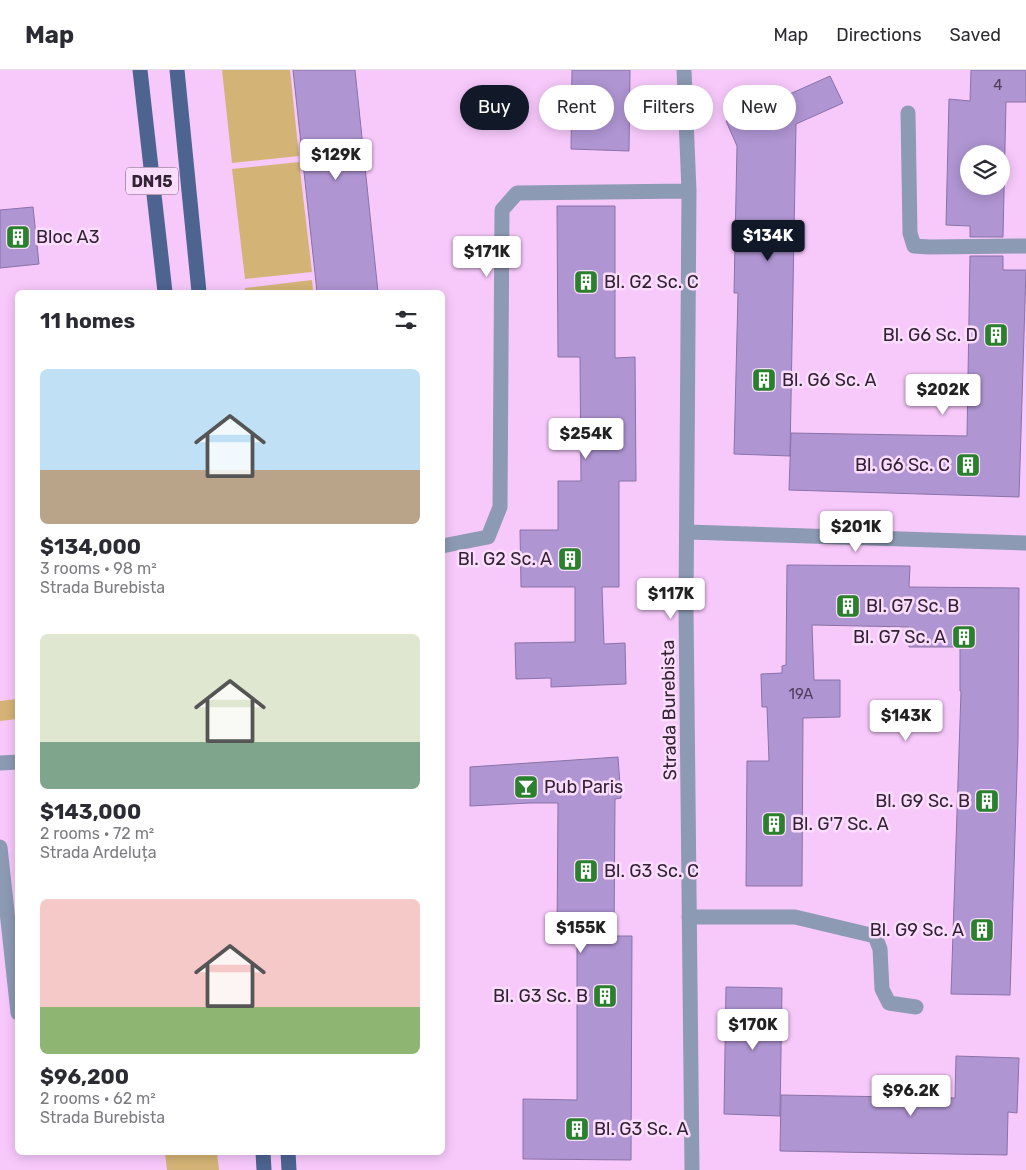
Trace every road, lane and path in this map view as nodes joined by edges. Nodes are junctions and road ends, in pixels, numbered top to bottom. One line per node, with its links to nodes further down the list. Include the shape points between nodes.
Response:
1 (140, 70): 7 (main road, DN15)
2 (177, 70): 8 (main road, DN15)
3 (684, 70): 5 (street, Strada Burebista)
4 (908, 113): 6 (street, via 910,233 914,246)
5 (689, 191): 9 (street, Strada Burebista); 11 (street, via 517,192 502,210 500,507 488,538)
6 (1026, 246)
7 (165, 290)
8 (200, 290)
9 (688, 532): 10 (street); 15 (street, Strada Burebista)
10 (1026, 543)
11 (445, 545)
12 (15, 762): 13 (street)
13 (0, 763)
14 (0, 847): 16 (street)
15 (689, 917): 17 (street, via 795,917 875,936 880,949 882,989 889,1002); 22 (street, Strada Burebista)
16 (15, 985)
17 (916, 1006)
18 (263, 1155): 20 (main road)
19 (288, 1155): 21 (main road)
20 (264, 1170)
21 (289, 1170)
22 (692, 1170)

